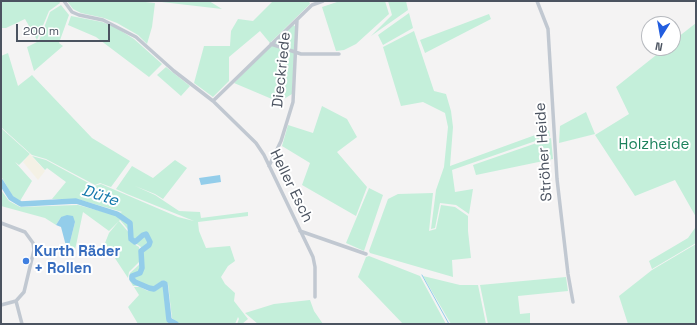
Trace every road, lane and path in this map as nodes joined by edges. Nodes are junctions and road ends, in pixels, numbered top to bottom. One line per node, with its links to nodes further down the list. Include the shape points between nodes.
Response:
1 (64, 1): 8 (street, Heller Esch, via 72,12 103,20 136,37)
2 (322, 1): 4 (street, via 312,5)
3 (537, 1): 15 (street, Ströher Heide, via 548,29 557,179)
4 (297, 20): 5 (street); 6 (street, Dieckriede)
5 (271, 44): 6 (street); 8 (street)
6 (296, 53): 7 (street); 9 (street, Dieckriede, via 293,102 279,147)
7 (339, 54)
8 (213, 101): 9 (street, Heller Esch, via 256,143)
9 (269, 166): 11 (street, Heller Esch)
10 (1, 223): 14 (street, via 25,232 33,243 34,258 27,284)
11 (300, 231): 12 (street); 13 (street, Heller Esch, via 313,256)
12 (366, 254)
13 (315, 297)
14 (16, 302): 16 (street); 17 (street)
15 (573, 302)
16 (1, 305)
17 (22, 324)

